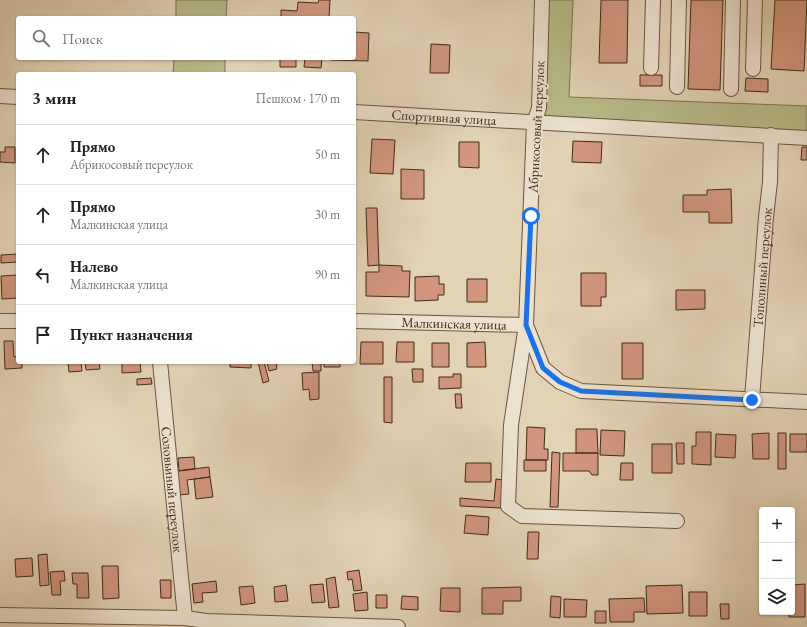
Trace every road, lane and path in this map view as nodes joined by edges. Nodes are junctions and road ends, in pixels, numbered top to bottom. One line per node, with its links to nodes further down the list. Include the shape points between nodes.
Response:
1 (542, 0): 13 (street, Абрикосовый переулок, via 539,108)
2 (653, 0): 6 (street)
3 (679, 0): 8 (street)
4 (734, 0): 9 (street)
5 (755, 0): 7 (street)
6 (651, 68)
7 (753, 69)
8 (677, 87)
9 (731, 89)
10 (0, 96): 11 (street)
11 (16, 97)
12 (356, 112): 13 (street, Спортивная улица)
13 (534, 123): 14 (street, Спортивная улица); 19 (street, Абрикосовый переулок)
14 (771, 135): 15 (street, Спортивная улица); 21 (street, Тополиный переулок, via 770,182)
15 (807, 138)
16 (0, 321): 17 (street)
17 (16, 321)
18 (356, 321): 19 (street, Малкинская улица)
19 (526, 325): 21 (street, Малкинская улица, via 543,368 560,382 581,391); 23 (street, Абрикосовый переулок, via 511,425 508,506 522,516)
20 (160, 364): 25 (street, Соловьиный переулок)
21 (752, 400): 22 (street, Малкинская улица)
22 (807, 402)
23 (677, 521)
24 (0, 615): 25 (street)
25 (184, 618): 26 (street)
26 (206, 624): 27 (street)
27 (398, 627)

